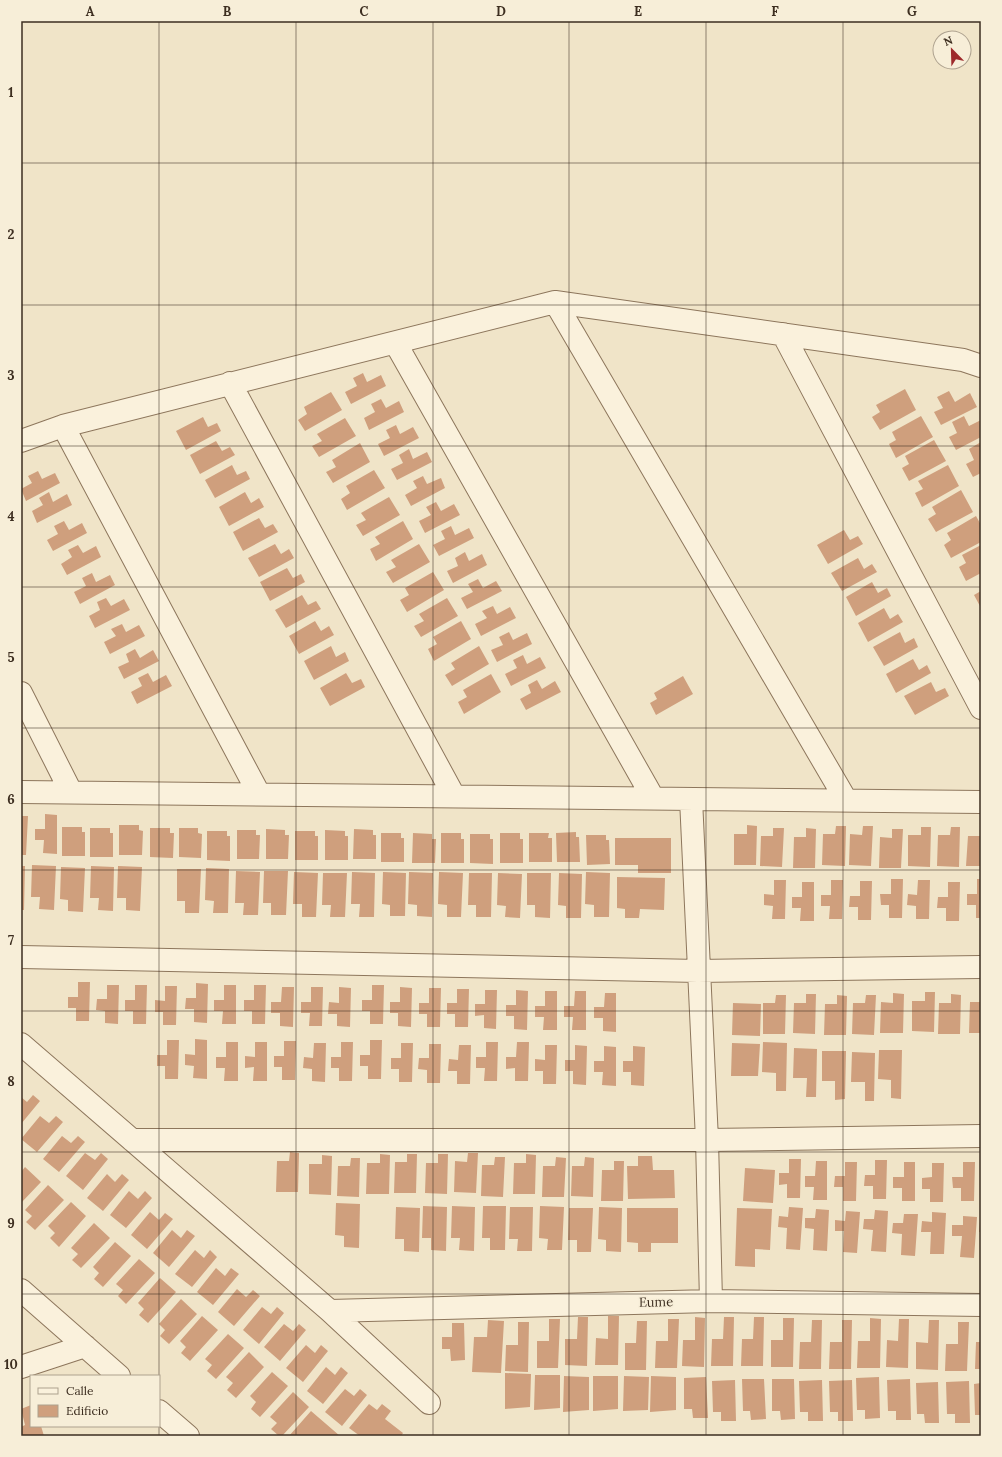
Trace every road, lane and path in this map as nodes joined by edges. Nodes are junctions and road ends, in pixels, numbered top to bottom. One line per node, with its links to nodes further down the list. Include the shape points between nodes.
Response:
1 (555, 302): 2 (street); 3 (street); 16 (street)
2 (783, 334): 4 (street, via 963,360); 9 (street)
3 (396, 344): 5 (street); 14 (street)
4 (981, 366)
5 (230, 383): 6 (street); 13 (street)
6 (63, 426): 7 (street); 12 (street)
7 (21, 441)
8 (21, 693): 11 (street)
9 (981, 708)
10 (21, 792): 11 (street)
11 (70, 792): 12 (street)
12 (259, 794): 13 (street)
13 (454, 796): 14 (street)
14 (653, 798): 15 (street)
15 (691, 798): 16 (street); 20 (street)
16 (846, 800): 17 (street)
17 (981, 802)
18 (21, 957): 20 (street)
19 (981, 967): 20 (street)
20 (698, 971): 24 (street)
21 (21, 1044): 23 (street)
22 (981, 1136): 24 (street)
23 (132, 1140): 24 (street); 28 (street)
24 (707, 1140): 26 (street)
25 (21, 1290): 29 (street)
26 (712, 1301): 27 (street, Eume); 28 (street, Eume)
27 (981, 1305)
28 (330, 1311): 32 (street)
29 (84, 1346): 30 (street); 31 (street)
30 (21, 1367)
31 (118, 1375)
32 (429, 1403)
33 (160, 1412): 34 (street)
34 (188, 1436)

